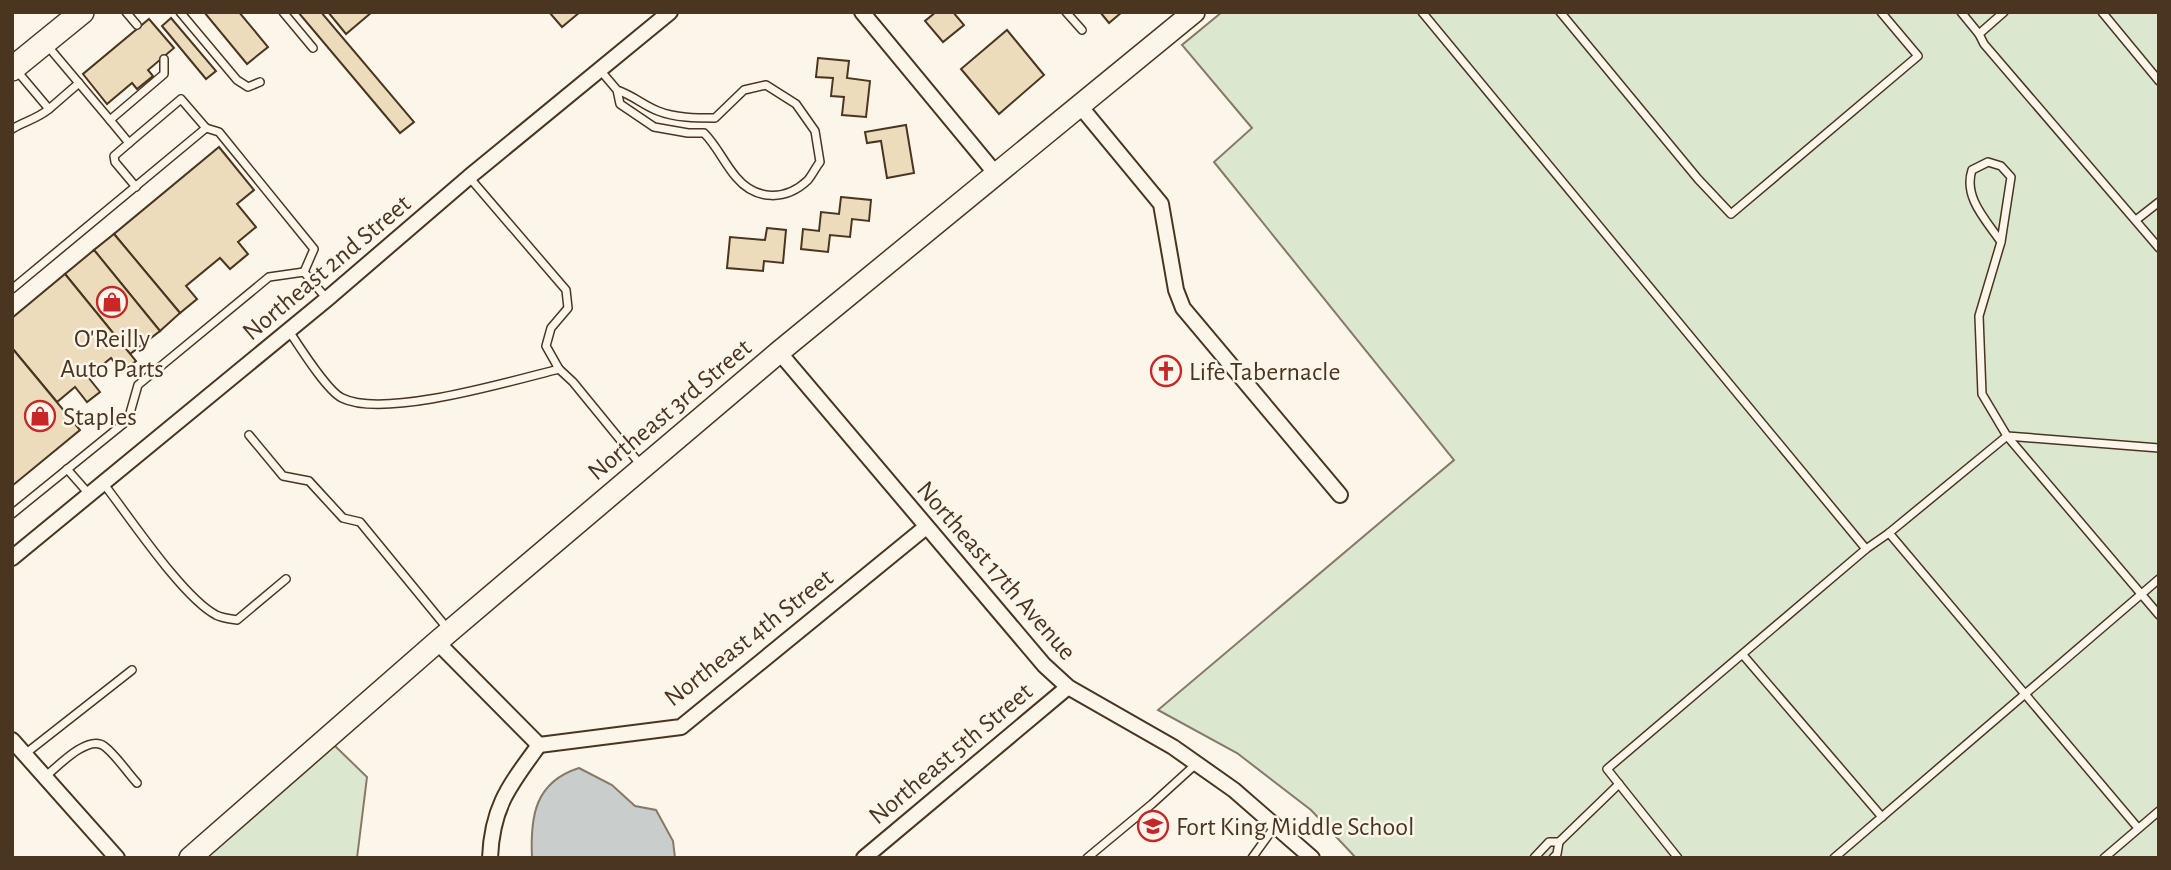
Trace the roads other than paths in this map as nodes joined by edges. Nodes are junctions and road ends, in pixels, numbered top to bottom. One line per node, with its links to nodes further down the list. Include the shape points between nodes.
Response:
1 (82, 12): 18 (main road)
2 (126, 12): 15 (lane)
3 (180, 12): 24 (lane, via 237,80 248,87)
4 (284, 12): 19 (lane)
5 (670, 12): 22 (street, Northeast 2nd Street)
6 (862, 12): 33 (street)
7 (1066, 12): 16 (lane)
8 (1194, 12): 27 (street, Northeast 3rd Street)
9 (1422, 12): 57 (lane)
10 (1560, 12): 11 (lane, via 1731,214 1918,56)
11 (1881, 12)
12 (1961, 12): 17 (lane)
13 (2004, 12): 17 (lane)
14 (2102, 12): 23 (lane)
15 (137, 25)
16 (1082, 30)
17 (1979, 34): 37 (lane)
18 (45, 43): 21 (main road); 25 (lane)
19 (313, 48)
20 (164, 60): 29 (lane, via 164,74)
21 (13, 69): 28 (lane)
22 (600, 69): 26 (lane); 34 (street, Northeast 2nd Street)
23 (2159, 81)
24 (260, 82)
25 (79, 83): 28 (lane); 29 (lane)
26 (617, 90): 26 (lane, via 620,104 654,127 688,134 704,132 737,178 759,195 783,196 808,180 820,162 815,131 796,104 766,85 744,90 715,118 659,112)
27 (1080, 106): 33 (street, Northeast 3rd Street); 53 (street, via 1161,204 1183,308)
28 (49, 109): 31 (lane)
29 (110, 120): 32 (lane)
30 (206, 128): 32 (lane, via 181,99); 35 (lane); 40 (lane, via 219,132 314,249)
31 (12, 129)
32 (129, 143): 35 (lane, via 114,156)
33 (996, 174): 44 (street, Northeast 3rd Street)
34 (468, 177): 42 (street, Northeast 2nd Street); 45 (lane, via 566,290 568,309 551,328 546,346)
35 (136, 187): 41 (lane)
36 (2159, 202): 37 (lane)
37 (2136, 220): 39 (lane)
38 (2001, 242): 38 (lane, via 1971,197 1968,182 1972,170 1987,162 2001,166 2011,177); 47 (lane, via 1979,316 1982,394)
39 (2159, 248)
40 (304, 272): 42 (lane); 50 (lane, via 269,276 138,385 128,419)
41 (12, 289)
42 (327, 299): 43 (street, Northeast 2nd Street)
43 (289, 331): 45 (lane, via 340,398 360,404 429,401); 51 (street, Northeast 2nd Street)
44 (779, 352): 49 (street, Northeast 3rd Street); 55 (street, Northeast 17th Avenue)
45 (559, 369): 49 (lane)
46 (249, 435): 63 (lane, via 282,476 309,481 343,518 360,522)
47 (2007, 436): 48 (lane); 56 (lane); 61 (lane)
48 (2159, 447)
49 (643, 468): 63 (street, Northeast 3rd Street)
50 (67, 469): 52 (lane); 54 (lane)
51 (103, 483): 52 (street, Northeast 2nd Street); 59 (lane, via 182,584 218,616 237,620)
52 (89, 495): 58 (street, Northeast 2nd Street)
53 (1340, 495)
54 (12, 514)
55 (926, 527): 66 (street, Northeast 17th Avenue); 69 (street, Northeast 4th Street, via 681,727)
56 (1889, 533): 57 (lane); 67 (lane)
57 (1866, 548): 64 (lane)
58 (12, 558)
59 (286, 579)
60 (2159, 579): 61 (lane)
61 (2142, 595): 62 (lane); 67 (lane)
62 (2159, 615)
63 (443, 637): 69 (street); 81 (street, Northeast 3rd Street)
64 (1743, 655): 74 (lane, via 1607,769); 76 (lane)
65 (132, 670): 70 (lane)
66 (1068, 687): 71 (street, Northeast 17th Avenue); 83 (street, Northeast 5th Street)
67 (2025, 695): 76 (lane); 78 (lane)
68 (12, 740): 70 (street)
69 (539, 745): 82 (street, via 507,788 491,832)
70 (24, 755): 72 (street)
71 (1196, 764): 77 (street, Northeast 17th Avenue); 84 (lane)
72 (44, 778): 73 (lane, via 93,742 102,744); 80 (street)
73 (136, 783)
74 (1619, 784): 79 (lane); 89 (lane)
75 (2159, 811): 78 (lane)
76 (1882, 817): 90 (lane)
77 (1275, 826): 85 (lane); 86 (street, Northeast 17th Avenue)
78 (2138, 828): 91 (lane)
79 (1559, 842): 87 (lane, via 1549,842); 88 (lane)
80 (117, 858)
81 (190, 858)
82 (490, 858)
83 (864, 858)
84 (1087, 858)
85 (1252, 858)
86 (1312, 858)
87 (1534, 858)
88 (1553, 858)
89 (1678, 858)
90 (1834, 858)
91 (2104, 858)

